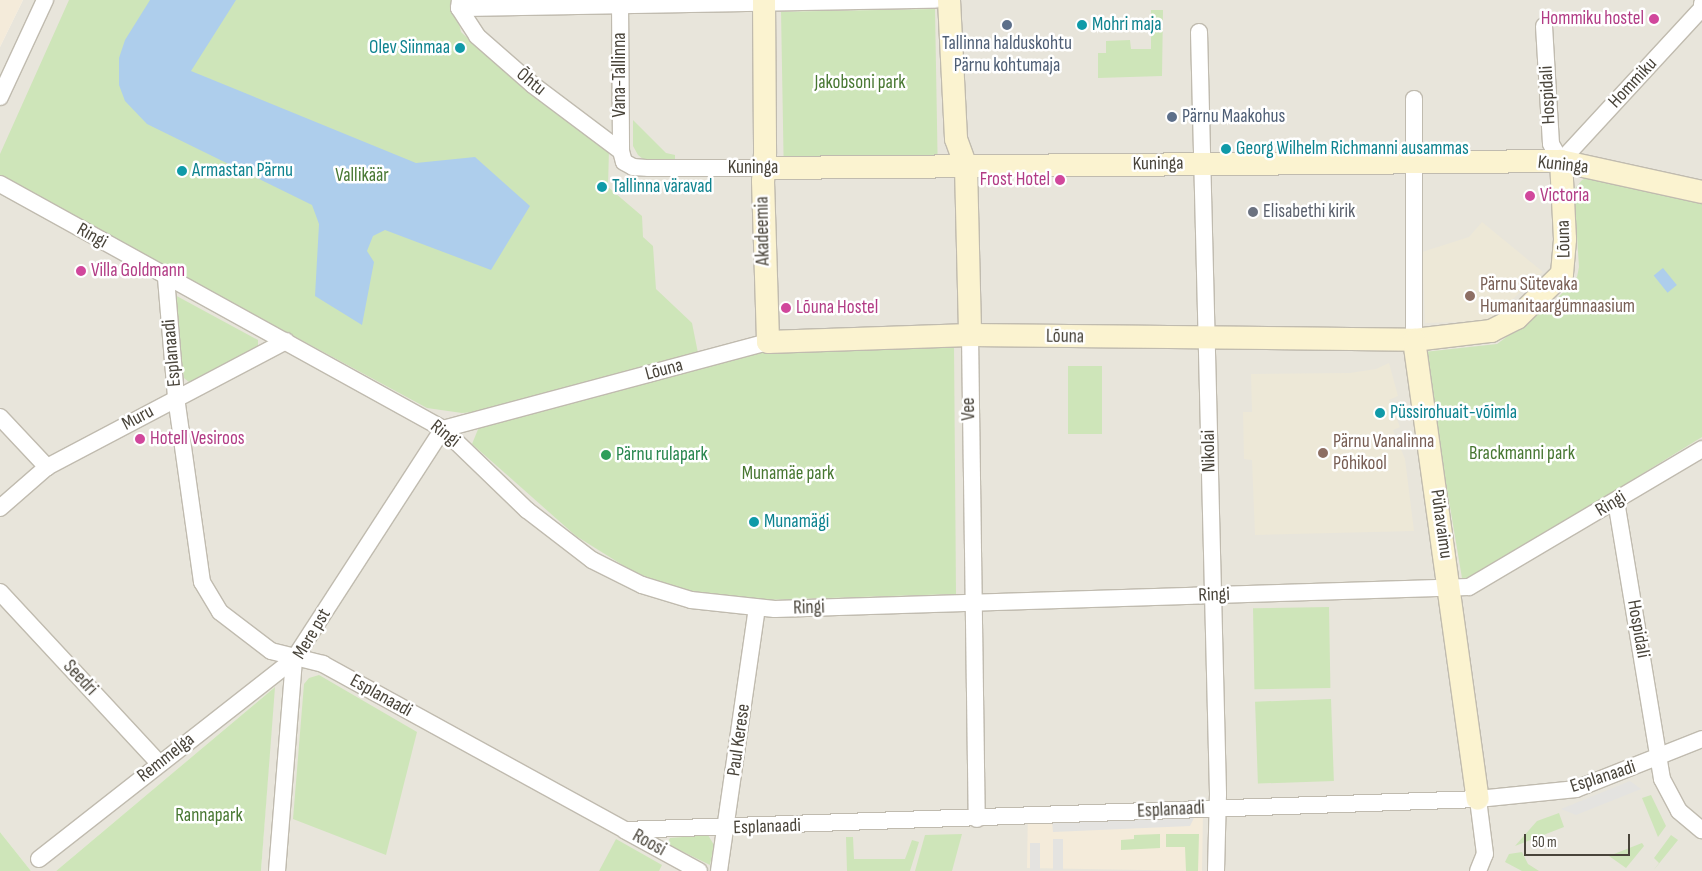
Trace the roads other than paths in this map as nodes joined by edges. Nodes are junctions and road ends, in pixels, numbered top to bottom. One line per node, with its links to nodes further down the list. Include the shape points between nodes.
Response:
1 (45, 0): 10 (street)
2 (935, 0): 4 (street)
3 (949, 0): 16 (street, Vee, via 956,139)
4 (764, 2): 5 (street); 17 (street, Akadeemia)
5 (620, 3): 6 (street); 12 (street, Vana-Tallinna)
6 (460, 4): 12 (street, Õhtu, via 477,36 533,85)
7 (1702, 4): 13 (street, Hommiku, via 1702,8)
8 (1544, 26): 13 (street, Hospidali, via 1551,144)
9 (1199, 32): 15 (street, Nikolai)
10 (0, 97)
11 (1414, 99): 14 (street, Pühavaimu)
12 (621, 151): 17 (street, Kuninga, via 624,162 633,167)
13 (1561, 161): 14 (street, Kuninga); 19 (street, Kuninga); 23 (street, Lõuna, via 1565,266 1557,282 1517,318 1491,331)
14 (1412, 163): 15 (street, Kuninga); 23 (street, Pühavaimu)
15 (1204, 164): 16 (street, Kuninga); 22 (street, Nikolai)
16 (966, 167): 17 (street, Kuninga); 21 (street, Vee)
17 (764, 168): 25 (street, Akadeemia, via 765,330)
18 (0, 184): 20 (street, Ringi)
19 (1702, 192)
20 (166, 278): 24 (street, Ringi); 26 (street, Esplanaadi)
21 (970, 335): 22 (street, Lõuna); 25 (street, Lõuna); 36 (street, Vee)
22 (1205, 339): 23 (street, Lõuna); 35 (street, Nikolai)
23 (1414, 340): 33 (street, Pühavaimu)
24 (286, 341): 26 (street, Muru); 28 (street, Ringi)
25 (768, 342): 28 (street, Lõuna)
26 (176, 397): 30 (street, Muru); 38 (street, Esplanaadi, via 202,582 220,612 271,651)
27 (0, 417): 30 (street)
28 (443, 429): 37 (street, Ringi, via 528,510 592,560 642,585 691,600); 38 (street, Mere pst)
29 (1702, 450): 31 (street, Ringi)
30 (47, 467): 32 (street, Muru)
31 (1616, 501): 33 (street, Ringi, via 1494,575 1469,588); 40 (street, Hospidali)
32 (0, 508)
33 (1451, 589): 35 (street, Ringi); 42 (street, Pühavaimu)
34 (0, 592): 41 (street, Seedri)
35 (1212, 595): 36 (street, Ringi); 43 (street, Nikolai)
36 (972, 601): 37 (street, Ringi); 44 (street, Vee)
37 (757, 608): 45 (street, Paul Kerese)
38 (294, 659): 41 (street, Remmelga); 46 (street, Esplanaadi, via 323,664); 49 (street, Mere pst)
39 (1702, 739): 40 (street, Esplanaadi)
40 (1660, 757): 42 (street, Esplanaadi, via 1576,789); 47 (street, Hospidali, via 1662,779 1679,811)
41 (159, 764): 48 (street, Remmelga)
42 (1478, 800): 43 (street, Esplanaadi); 53 (street, via 1485,854)
43 (1218, 807): 44 (street, Esplanaadi); 52 (street, Nikolai)
44 (977, 819): 45 (street, Esplanaadi)
45 (726, 828): 46 (street, Esplanaadi); 51 (street, Paul Kerese)
46 (624, 830): 50 (street, Roosi)
47 (1702, 830)
48 (39, 859)
49 (277, 871)
50 (699, 871)
51 (719, 871)
52 (1216, 871)
53 (1478, 871)

